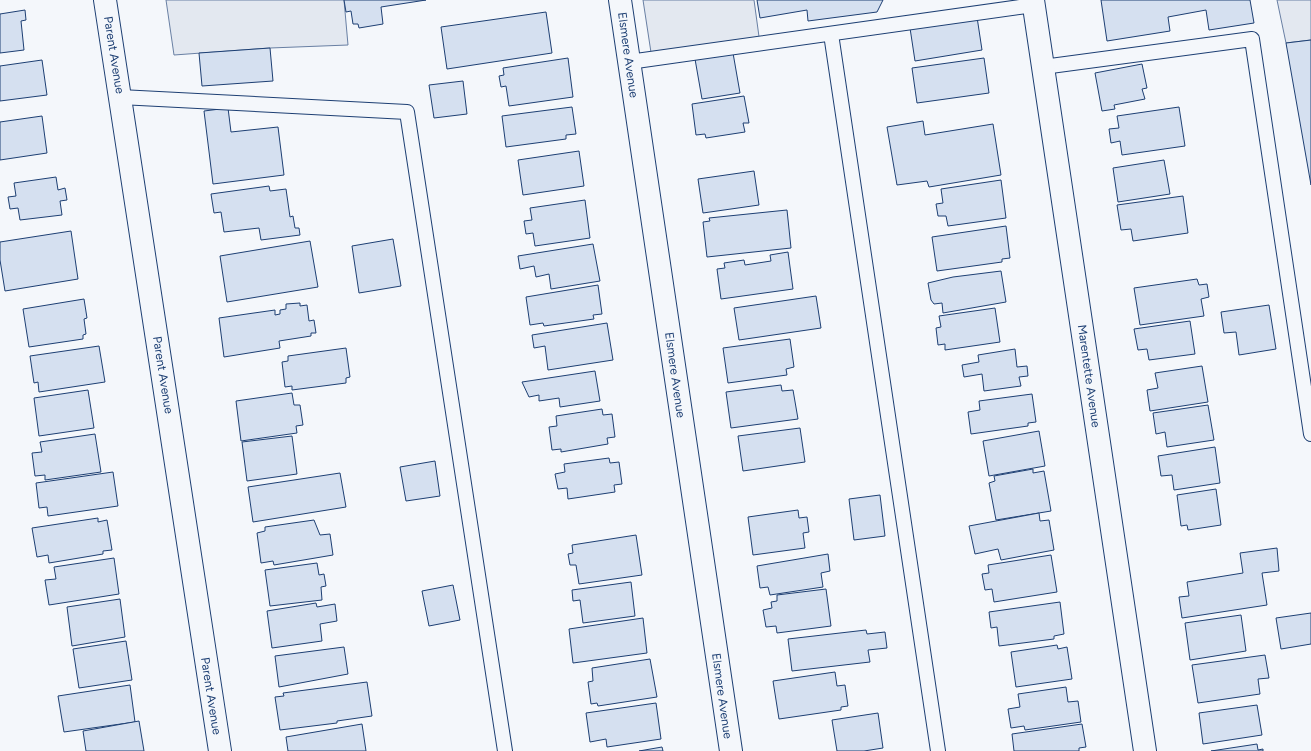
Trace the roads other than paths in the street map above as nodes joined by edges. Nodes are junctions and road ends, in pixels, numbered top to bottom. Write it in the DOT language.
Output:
graph roads {
  1 [pos="105,0"];
  2 [pos="620,0"];
  3 [pos="1034,2"];
  4 [pos="831,34"];
  5 [pos="629,62"];
  6 [pos="1043,67"];
  7 [pos="120,98"];
  8 [pos="1311,434"];
  9 [pos="220,751"];
  10 [pos="505,751"];
  11 [pos="730,751"];
  12 [pos="938,751"];
  13 [pos="1145,751"];
  1 -- 7 [label="street, Parent Avenue"];
  2 -- 5 [label="street, Elsmere Avenue"];
  3 -- 4 [label="lane"];
  3 -- 6 [label="street, Marentette Avenue"];
  4 -- 5 [label="lane"];
  4 -- 12 [label="lane"];
  5 -- 11 [label="street, Elsmere Avenue"];
  6 -- 8 [label="lane"];
  6 -- 13 [label="street, Marentette Avenue"];
  7 -- 9 [label="street, Parent Avenue"];
  7 -- 10 [label="lane"];
}
